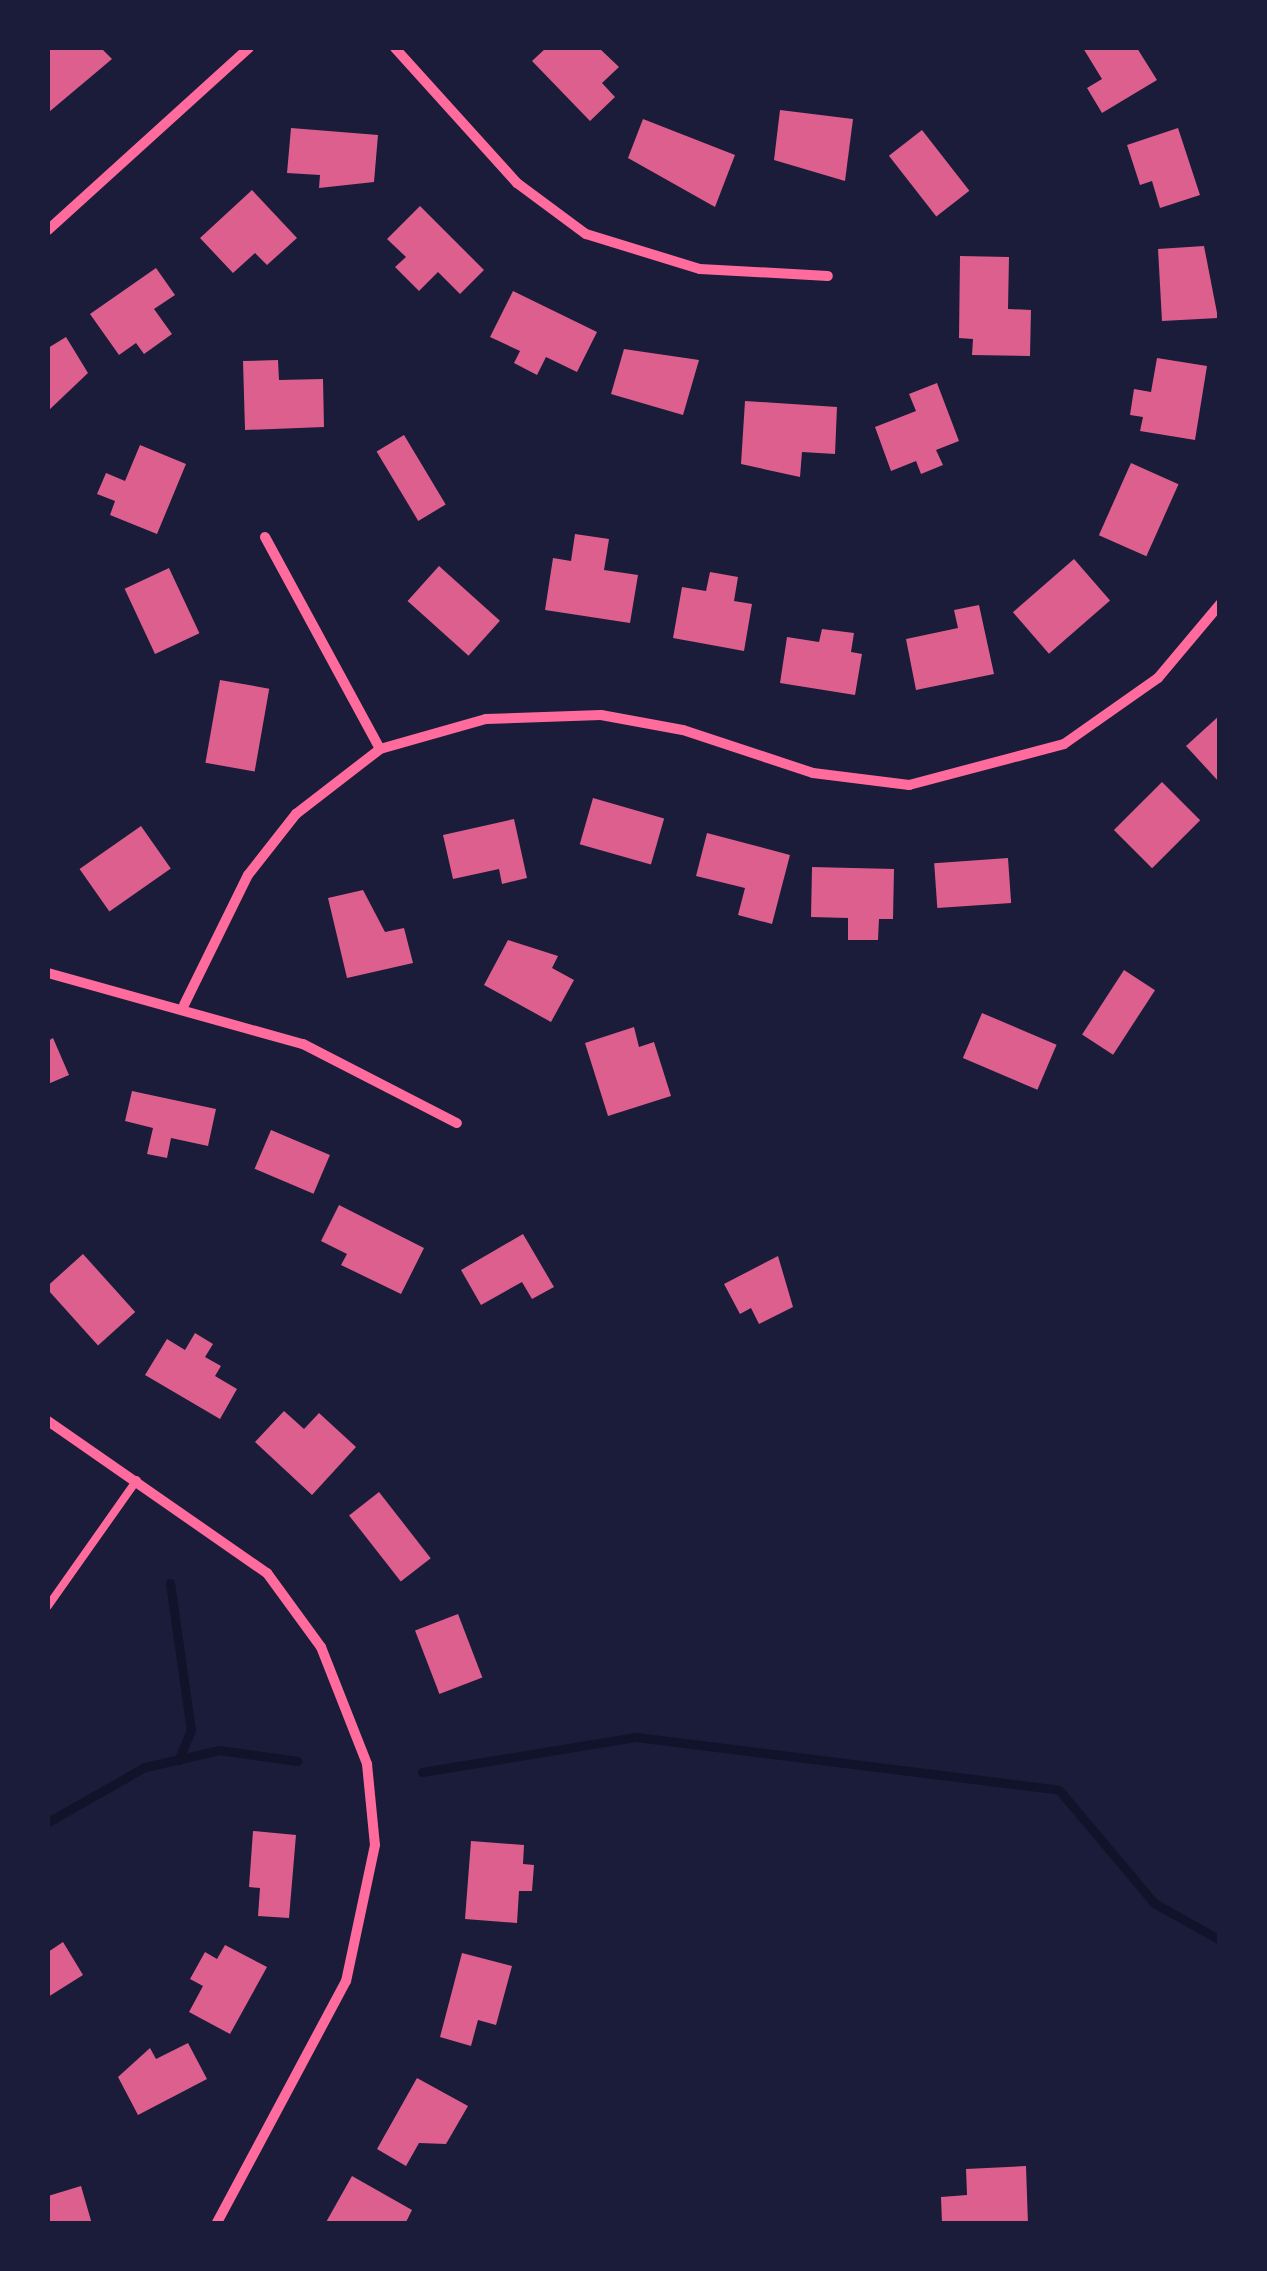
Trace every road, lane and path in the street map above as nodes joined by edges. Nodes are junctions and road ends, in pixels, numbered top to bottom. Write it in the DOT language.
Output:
graph roads {
  1 [pos="249,48"];
  2 [pos="395,48"];
  3 [pos="48,230"];
  4 [pos="828,276"];
  5 [pos="265,536"];
  6 [pos="1220,604"];
  7 [pos="380,749"];
  8 [pos="48,973"];
  9 [pos="184,1005"];
  10 [pos="457,1122"];
  11 [pos="48,1422"];
  12 [pos="136,1480"];
  13 [pos="48,1606"];
  14 [pos="216,2224"];
  1 -- 3 [label="street"];
  2 -- 4 [label="street"];
  5 -- 7 [label="street"];
  6 -- 7 [label="street"];
  7 -- 9 [label="street"];
  8 -- 9 [label="street"];
  9 -- 10 [label="street"];
  11 -- 12 [label="street"];
  12 -- 13 [label="lane"];
  12 -- 14 [label="street"];
}
